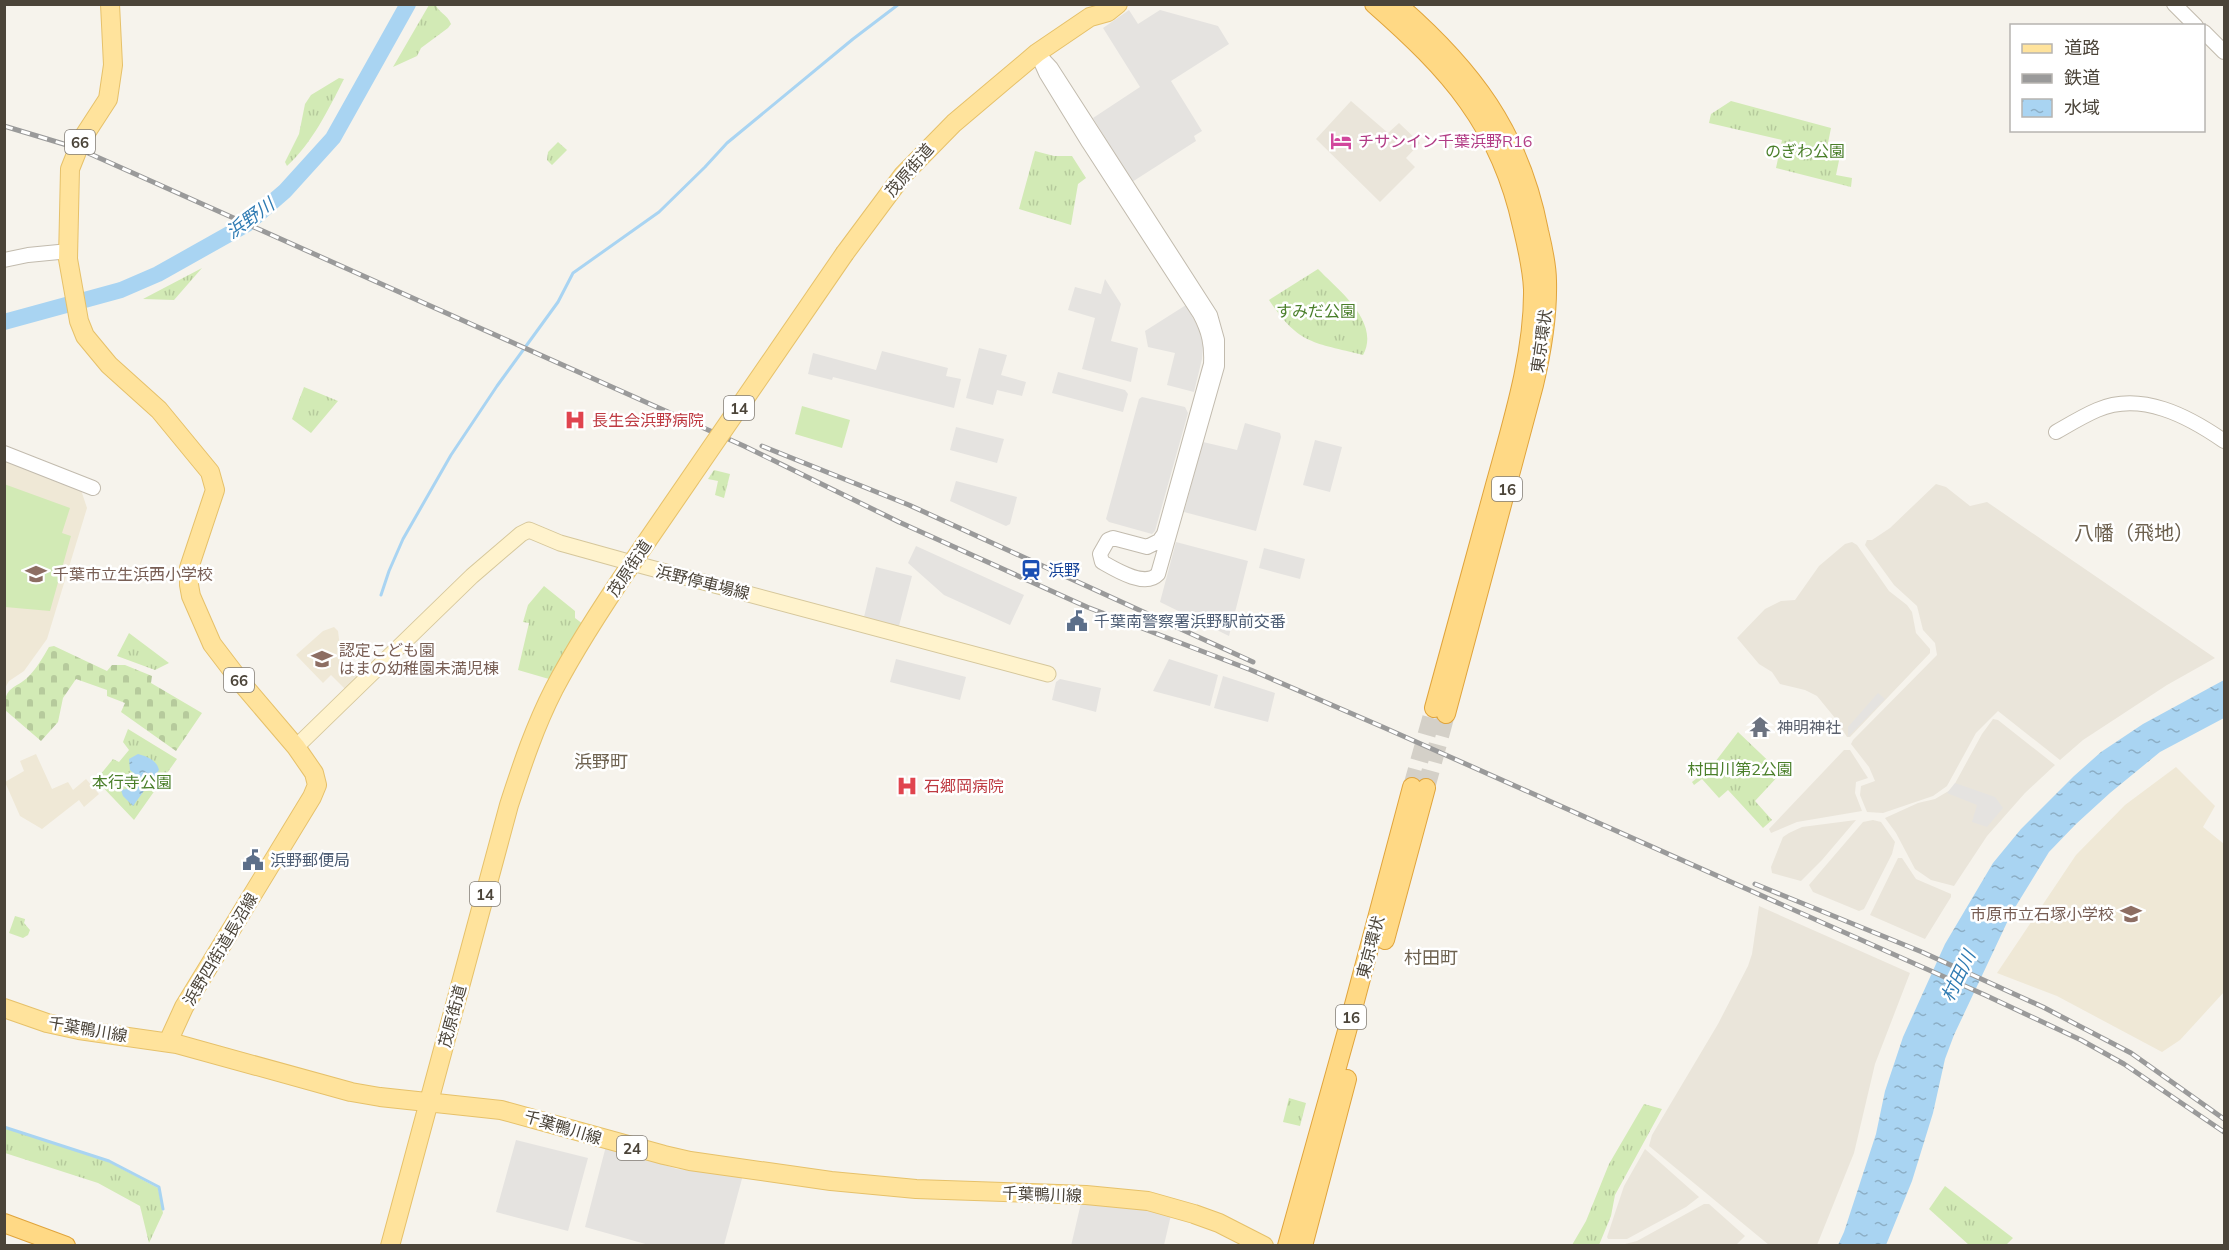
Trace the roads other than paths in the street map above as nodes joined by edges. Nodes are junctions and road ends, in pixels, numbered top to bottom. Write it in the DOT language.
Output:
graph roads {
  1 [pos="110,4"];
  2 [pos="1118,4"];
  3 [pos="1374,4"];
  4 [pos="1397,4"];
  5 [pos="2174,4"];
  6 [pos="1095,11"];
  7 [pos="2194,24"];
  8 [pos="2205,33"];
  9 [pos="2224,52"];
  10 [pos="1037,53"];
  11 [pos="69,251"];
  12 [pos="4,260"];
  13 [pos="2056,432"];
  14 [pos="2223,441"];
  15 [pos="4,453"];
  16 [pos="93,488"];
  17 [pos="1147,547"];
  18 [pos="632,563"];
  19 [pos="1160,566"];
  20 [pos="1048,674"];
  21 [pos="296,747"];
  22 [pos="4,1008"];
  23 [pos="168,1042"];
  24 [pos="429,1102"];
  25 [pos="4,1223"];
  26 [pos="4,1234"];
  27 [pos="33,1245"];
  28 [pos="66,1245"];
  29 [pos="390,1245"];
  30 [pos="1264,1245"];
  31 [pos="1287,1245"];
  32 [pos="1303,1245"];
  1 -- 11 [label="main road, 浜野四街道長沼線 / 66"];
  2 -- 6 [label="main road, 茂原街道 / 14"];
  3 -- 4 [label="highway, 東京環状 / 16"];
  5 -- 7 [label="street"];
  6 -- 10 [label="main road, 茂原街道 / 14"];
  8 -- 9 [label="street"];
  10 -- 17 [label="street"];
  10 -- 18 [label="main road, 茂原街道 / 14, bridge"];
  10 -- 19 [label="street"];
  11 -- 12 [label="street"];
  11 -- 21 [label="main road, 浜野四街道長沼線 / 66"];
  13 -- 14 [label="street"];
  15 -- 16 [label="street"];
  17 -- 19 [label="street"];
  17 -- 19 [label="street"];
  18 -- 20 [label="main road, 浜野停車場線"];
  18 -- 21 [label="main road, 浜野停車場線"];
  18 -- 24 [label="main road, 茂原街道 / 14"];
  21 -- 23 [label="main road, 浜野四街道長沼線 / 66"];
  22 -- 23 [label="main road, 千葉鴨川線 / 24"];
  23 -- 24 [label="main road, 千葉鴨川線 / 24"];
  24 -- 29 [label="main road, 茂原街道 / 14"];
  24 -- 30 [label="main road, 千葉鴨川線 / 24"];
  25 -- 28 [label="highway"];
  26 -- 27 [label="highway"];
  31 -- 32 [label="highway, 東京環状 / 16"];
}
